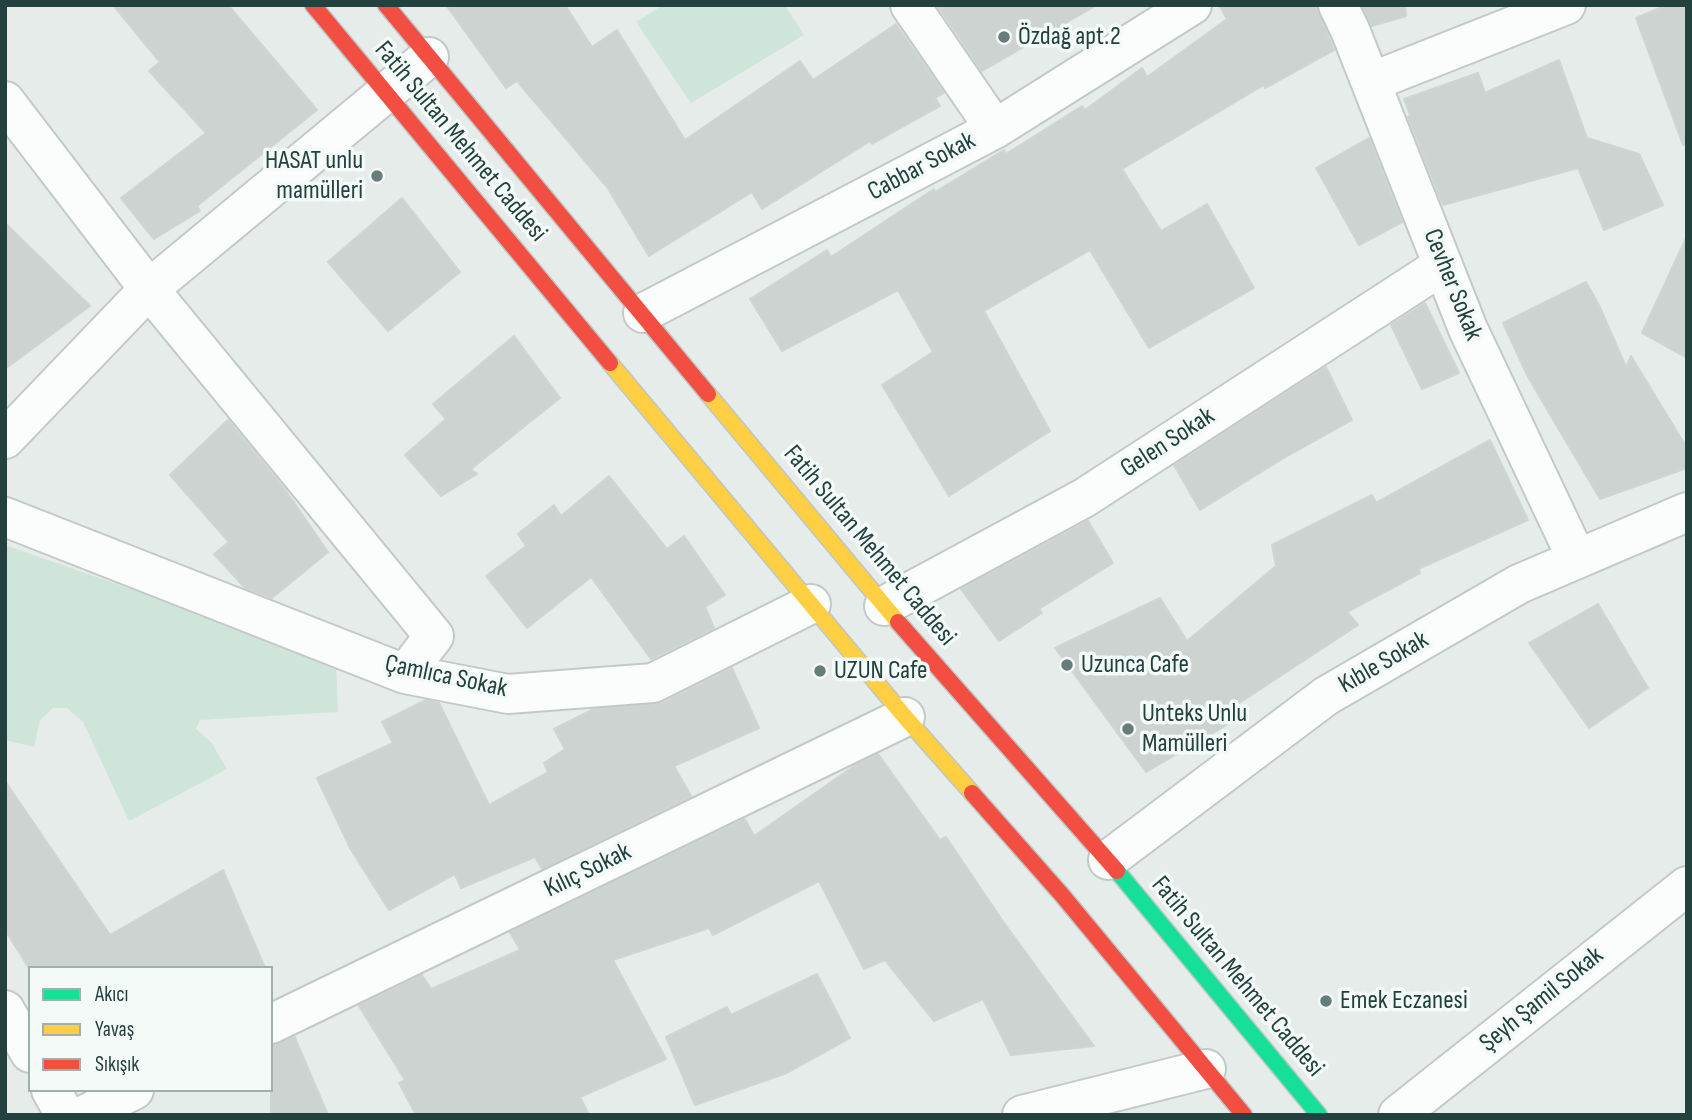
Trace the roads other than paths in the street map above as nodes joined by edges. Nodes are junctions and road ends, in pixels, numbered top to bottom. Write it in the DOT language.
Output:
graph roads {
  1 [pos="313,5"];
  2 [pos="386,5"];
  3 [pos="910,5"];
  4 [pos="1192,5"];
  5 [pos="1338,5"];
  6 [pos="1566,5"];
  7 [pos="429,57"];
  8 [pos="1371,82"];
  9 [pos="386,91"];
  10 [pos="5,101"];
  11 [pos="995,130"];
  12 [pos="1443,265"];
  13 [pos="149,289"];
  14 [pos="643,313"];
  15 [pos="5,439"];
  16 [pos="1687,512"];
  17 [pos="5,517"];
  18 [pos="1577,559"];
  19 [pos="811,604"];
  20 [pos="884,606"];
  21 [pos="405,674"];
  22 [pos="905,718"];
  23 [pos="1108,860"];
  24 [pos="1687,886"];
  25 [pos="5,1010"];
  26 [pos="273,1023"];
  27 [pos="28,1050"];
  28 [pos="1206,1069"];
  29 [pos="52,1092"];
  30 [pos="130,1092"];
  31 [pos="65,1115"];
  32 [pos="84,1115"];
  33 [pos="1022,1115"];
  34 [pos="1244,1115"];
  35 [pos="1319,1115"];
  36 [pos="1398,1115"];
  1 -- 9 [label="main road, Fatih Sultan Mehmet Caddesi"];
  2 -- 7 [label="main road, Fatih Sultan Mehmet Caddesi"];
  3 -- 11 [label="street"];
  4 -- 11 [label="street, Cabbar Sokak"];
  5 -- 8 [label="street, Cevher Sokak"];
  6 -- 8 [label="street"];
  7 -- 9 [label="street"];
  7 -- 14 [label="main road, Fatih Sultan Mehmet Caddesi"];
  8 -- 12 [label="street, Cevher Sokak"];
  9 -- 13 [label="street"];
  9 -- 19 [label="main road, Fatih Sultan Mehmet Caddesi"];
  10 -- 13 [label="street"];
  11 -- 14 [label="street, Cabbar Sokak"];
  12 -- 18 [label="street, Cevher Sokak"];
  12 -- 20 [label="street, Gelen Sokak"];
  13 -- 15 [label="street"];
  13 -- 21 [label="street"];
  14 -- 20 [label="main road, Fatih Sultan Mehmet Caddesi"];
  16 -- 18 [label="street, Kıble Sokak"];
  17 -- 21 [label="street, Çamlıca Sokak"];
  18 -- 23 [label="street, Kıble Sokak"];
  19 -- 21 [label="street, Çamlıca Sokak"];
  19 -- 22 [label="main road, Fatih Sultan Mehmet Caddesi"];
  20 -- 23 [label="main road, Fatih Sultan Mehmet Caddesi"];
  22 -- 26 [label="street, Kılıç Sokak"];
  22 -- 28 [label="main road, Fatih Sultan Mehmet Caddesi"];
  23 -- 35 [label="main road, Fatih Sultan Mehmet Caddesi"];
  24 -- 36 [label="street, Şeyh Şamil Sokak"];
  25 -- 27 [label="street"];
  28 -- 33 [label="street"];
  28 -- 34 [label="main road, Fatih Sultan Mehmet Caddesi"];
  29 -- 31 [label="street"];
  30 -- 32 [label="street"];
}
